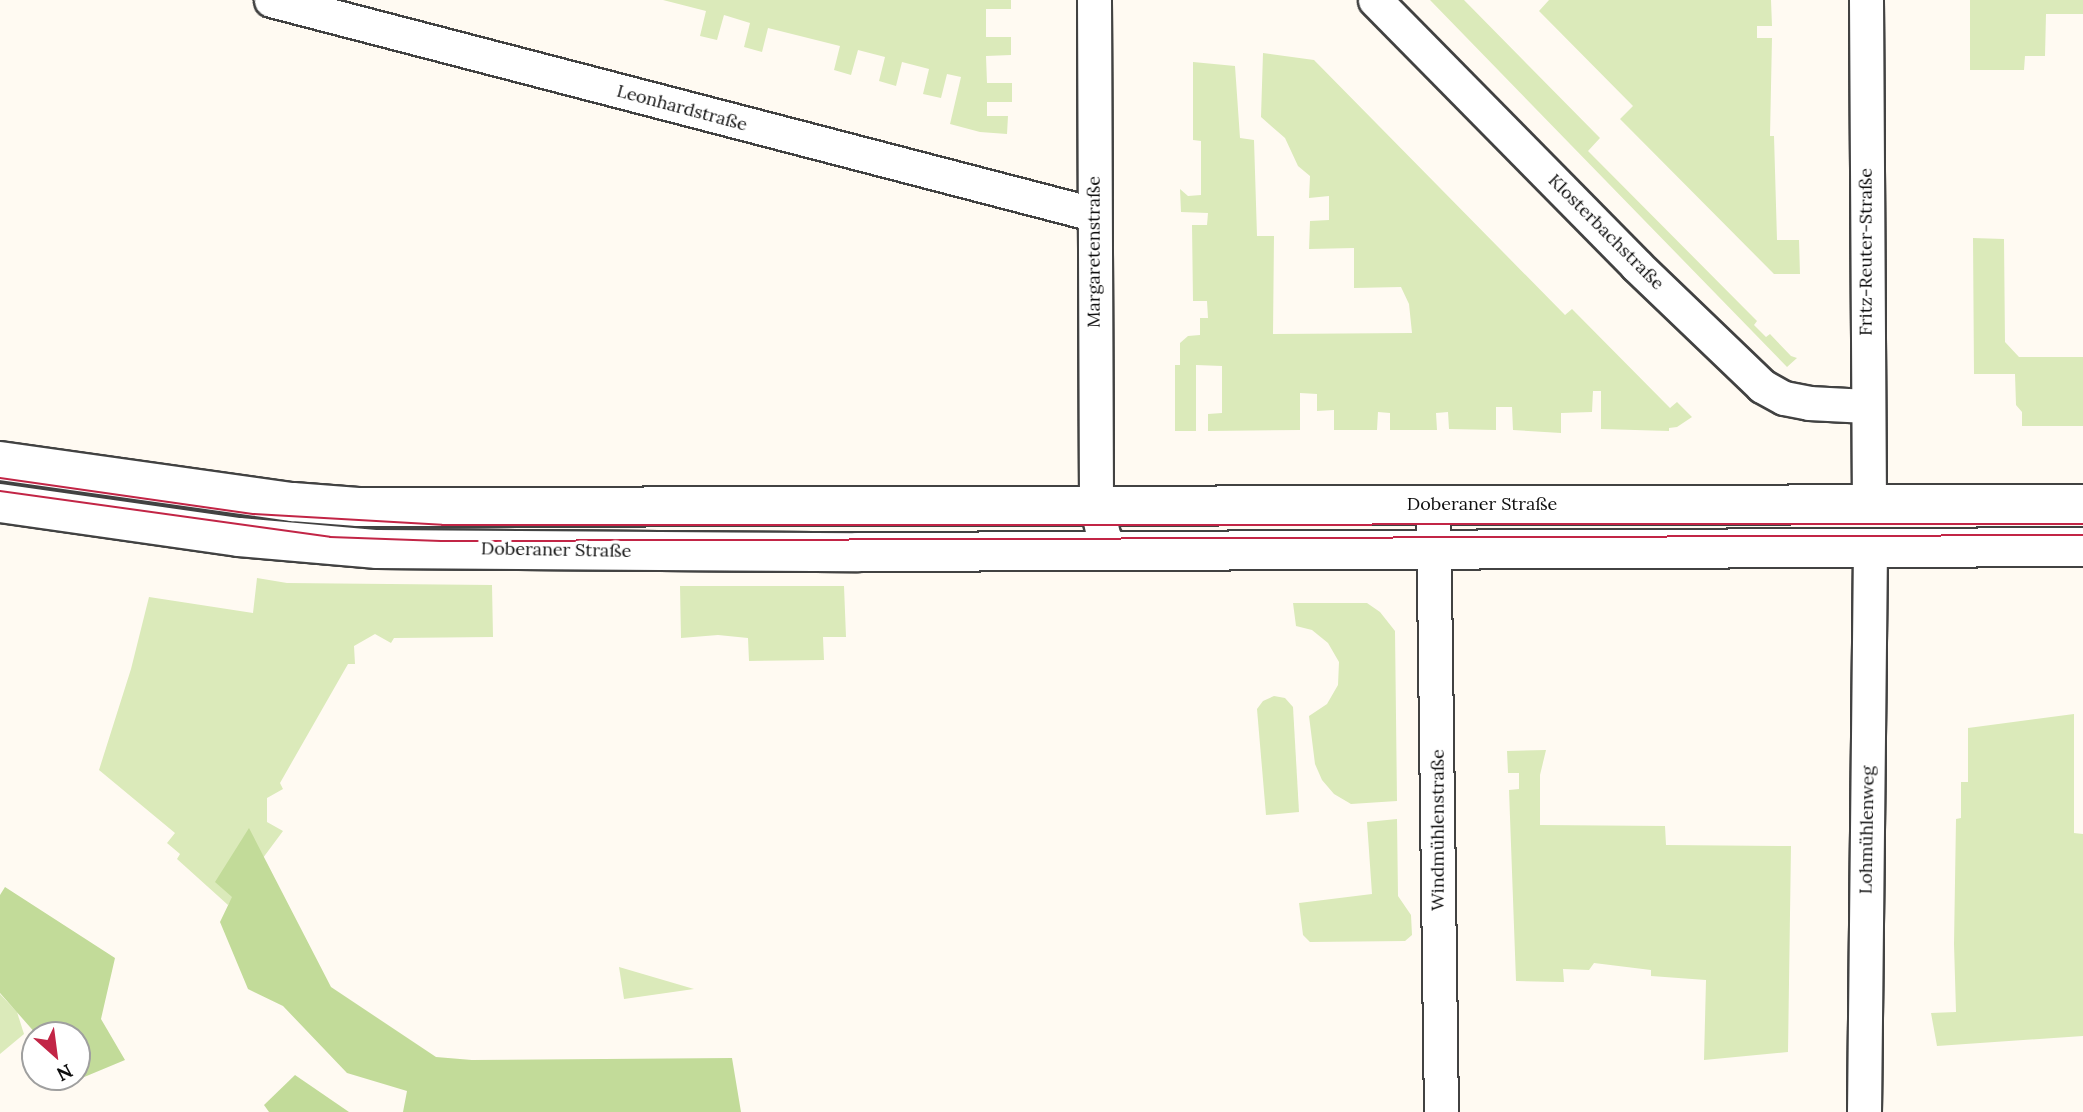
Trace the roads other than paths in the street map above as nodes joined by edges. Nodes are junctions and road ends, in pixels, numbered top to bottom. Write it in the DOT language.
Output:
graph roads {
  1 [pos="271,0"];
  2 [pos="1094,0"];
  3 [pos="1376,0"];
  4 [pos="1866,0"];
  5 [pos="305,4"];
  6 [pos="1093,214"];
  7 [pos="1867,406"];
  8 [pos="0,461"];
  9 [pos="0,503"];
  10 [pos="1869,503"];
  11 [pos="1096,504"];
  12 [pos="1433,504"];
  13 [pos="2083,504"];
  14 [pos="1870,547"];
  15 [pos="2083,547"];
  16 [pos="1434,549"];
  17 [pos="1114,550"];
  18 [pos="1441,1112"];
  19 [pos="1864,1112"];
  1 -- 5 [label="street, Leonhardstraße"];
  2 -- 6 [label="street, Margaretenstraße"];
  3 -- 7 [label="street, Klosterbachstraße"];
  4 -- 7 [label="street, Fritz-Reuter-Straße"];
  5 -- 6 [label="street, Leonhardstraße"];
  6 -- 11 [label="street, Margaretenstraße"];
  7 -- 10 [label="street, Fritz-Reuter-Straße"];
  8 -- 11 [label="street, Doberaner Straße"];
  9 -- 17 [label="street, Doberaner Straße"];
  10 -- 12 [label="street, Doberaner Straße"];
  10 -- 13 [label="street, Doberaner Straße"];
  10 -- 14 [label="street"];
  11 -- 12 [label="street, Doberaner Straße"];
  11 -- 17 [label="street"];
  12 -- 16 [label="street, Windmühlenstraße"];
  14 -- 15 [label="street, Doberaner Straße"];
  14 -- 16 [label="street, Doberaner Straße"];
  14 -- 19 [label="street, Lohmühlenweg"];
  16 -- 17 [label="street, Doberaner Straße"];
  16 -- 18 [label="street, Windmühlenstraße"];
}
